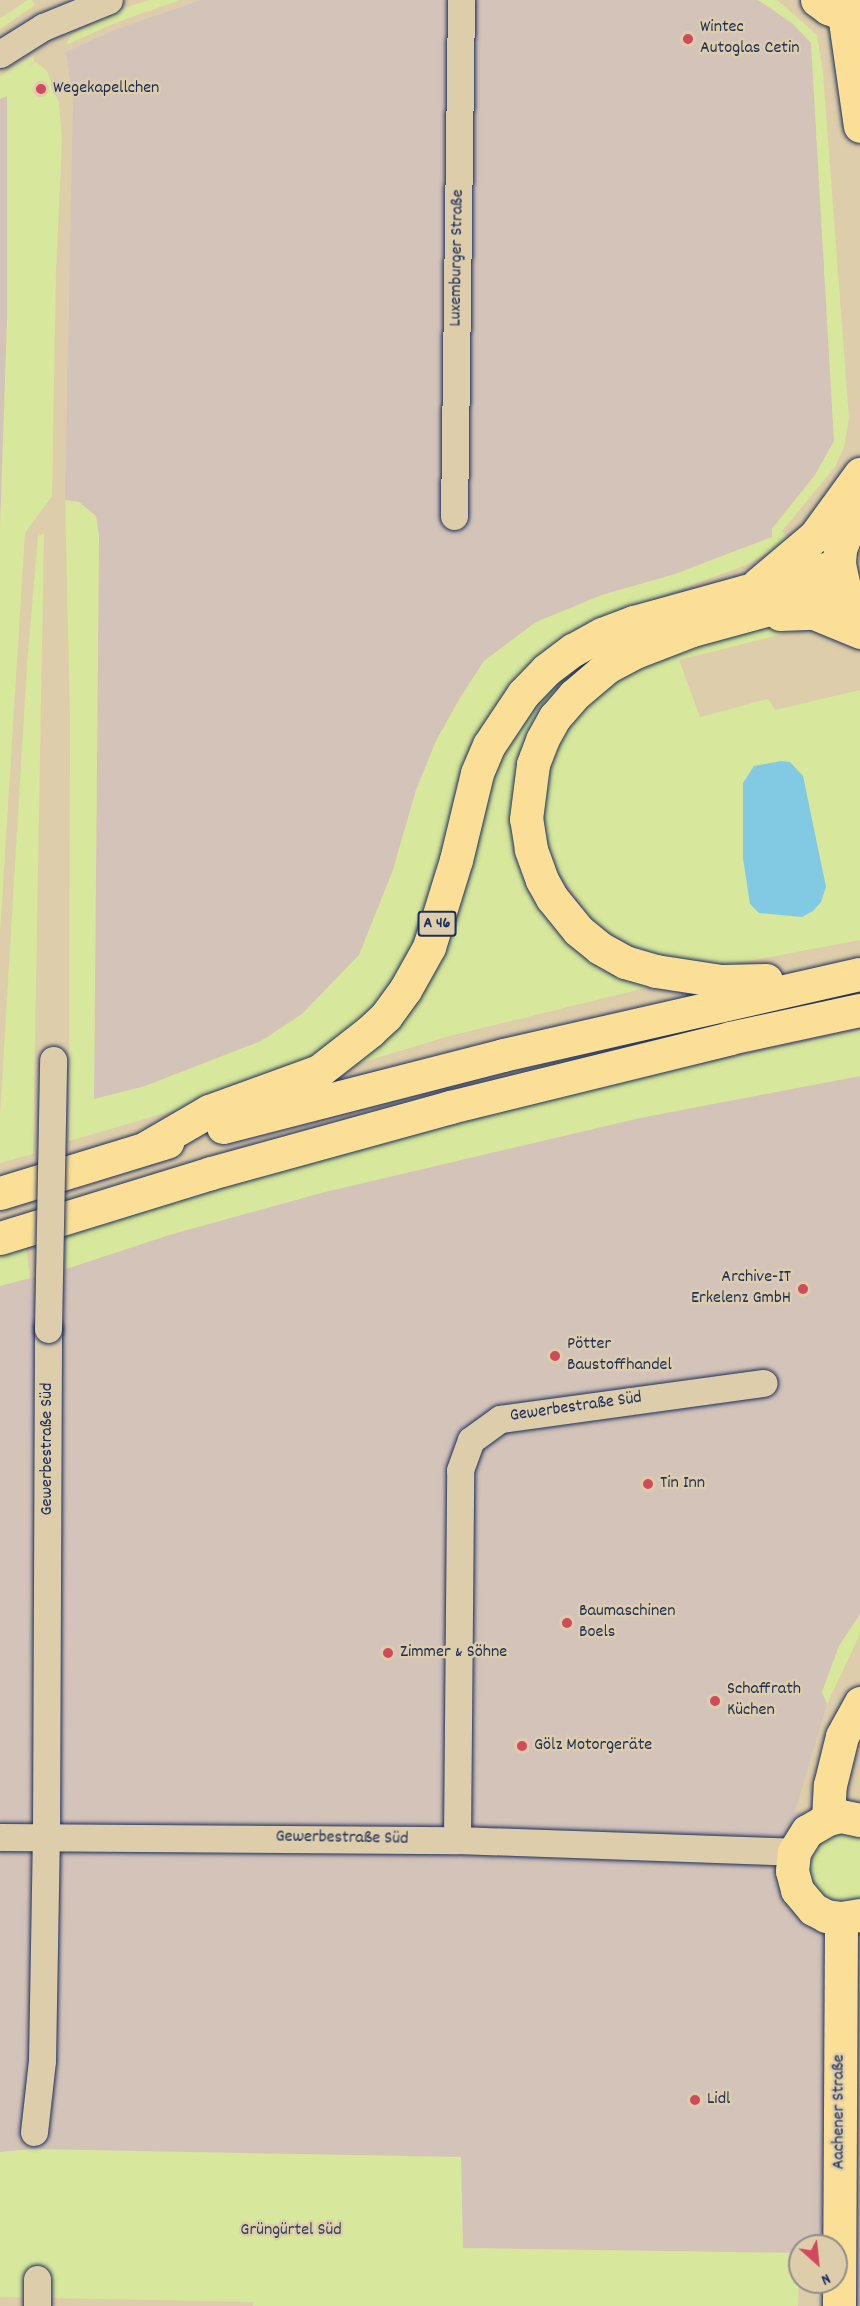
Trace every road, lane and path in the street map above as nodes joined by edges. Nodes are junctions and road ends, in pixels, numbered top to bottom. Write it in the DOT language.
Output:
graph roads {
  1 [pos="109,0"];
  2 [pos="461,0"];
  3 [pos="840,10"];
  4 [pos="0,54"];
  5 [pos="859,106"];
  6 [pos="860,474"];
  7 [pos="454,516"];
  8 [pos="860,516"];
  9 [pos="848,589"];
  10 [pos="750,603"];
  11 [pos="860,632"];
  12 [pos="848,976"];
  13 [pos="860,1010"];
  14 [pos="53,1060"];
  15 [pos="147,1147"];
  16 [pos="0,1193"];
  17 [pos="0,1238"];
  18 [pos="764,1383"];
  19 [pos="860,1702"];
  20 [pos="860,1747"];
  21 [pos="847,1819"];
  22 [pos="0,1837"];
  23 [pos="46,1837"];
  24 [pos="457,1840"];
  25 [pos="794,1852"];
  26 [pos="850,1917"];
  27 [pos="34,2132"];
  28 [pos="37,2279"];
  29 [pos="37,2306"];
  30 [pos="839,2306"];
  1 -- 4 [label="street"];
  2 -- 7 [label="street, Luxemburger Straße"];
  3 -- 5 [label="main road"];
  6 -- 10 [label="main road"];
  8 -- 9 [label="main road"];
  9 -- 10 [label="main road"];
  10 -- 11 [label="main road"];
  10 -- 12 [label="main road"];
  10 -- 15 [label="main road, A 46"];
  12 -- 15 [label="main road, A 46"];
  13 -- 17 [label="main road"];
  14 -- 23 [label="street, Gewerbestraße Süd, bridge"];
  15 -- 16 [label="main road, A 46"];
  18 -- 24 [label="street, Gewerbestraße Süd"];
  19 -- 21 [label="main road"];
  20 -- 21 [label="main road"];
  21 -- 25 [label="main road"];
  22 -- 23 [label="street, Gewerbestraße Süd"];
  23 -- 24 [label="street, Gewerbestraße Süd"];
  23 -- 27 [label="street, Gewerbestraße Süd"];
  24 -- 25 [label="street, Gewerbestraße Süd"];
  25 -- 26 [label="main road, Aachener Straße"];
  26 -- 30 [label="main road, Aachener Straße"];
  28 -- 29 [label="street"];
}
